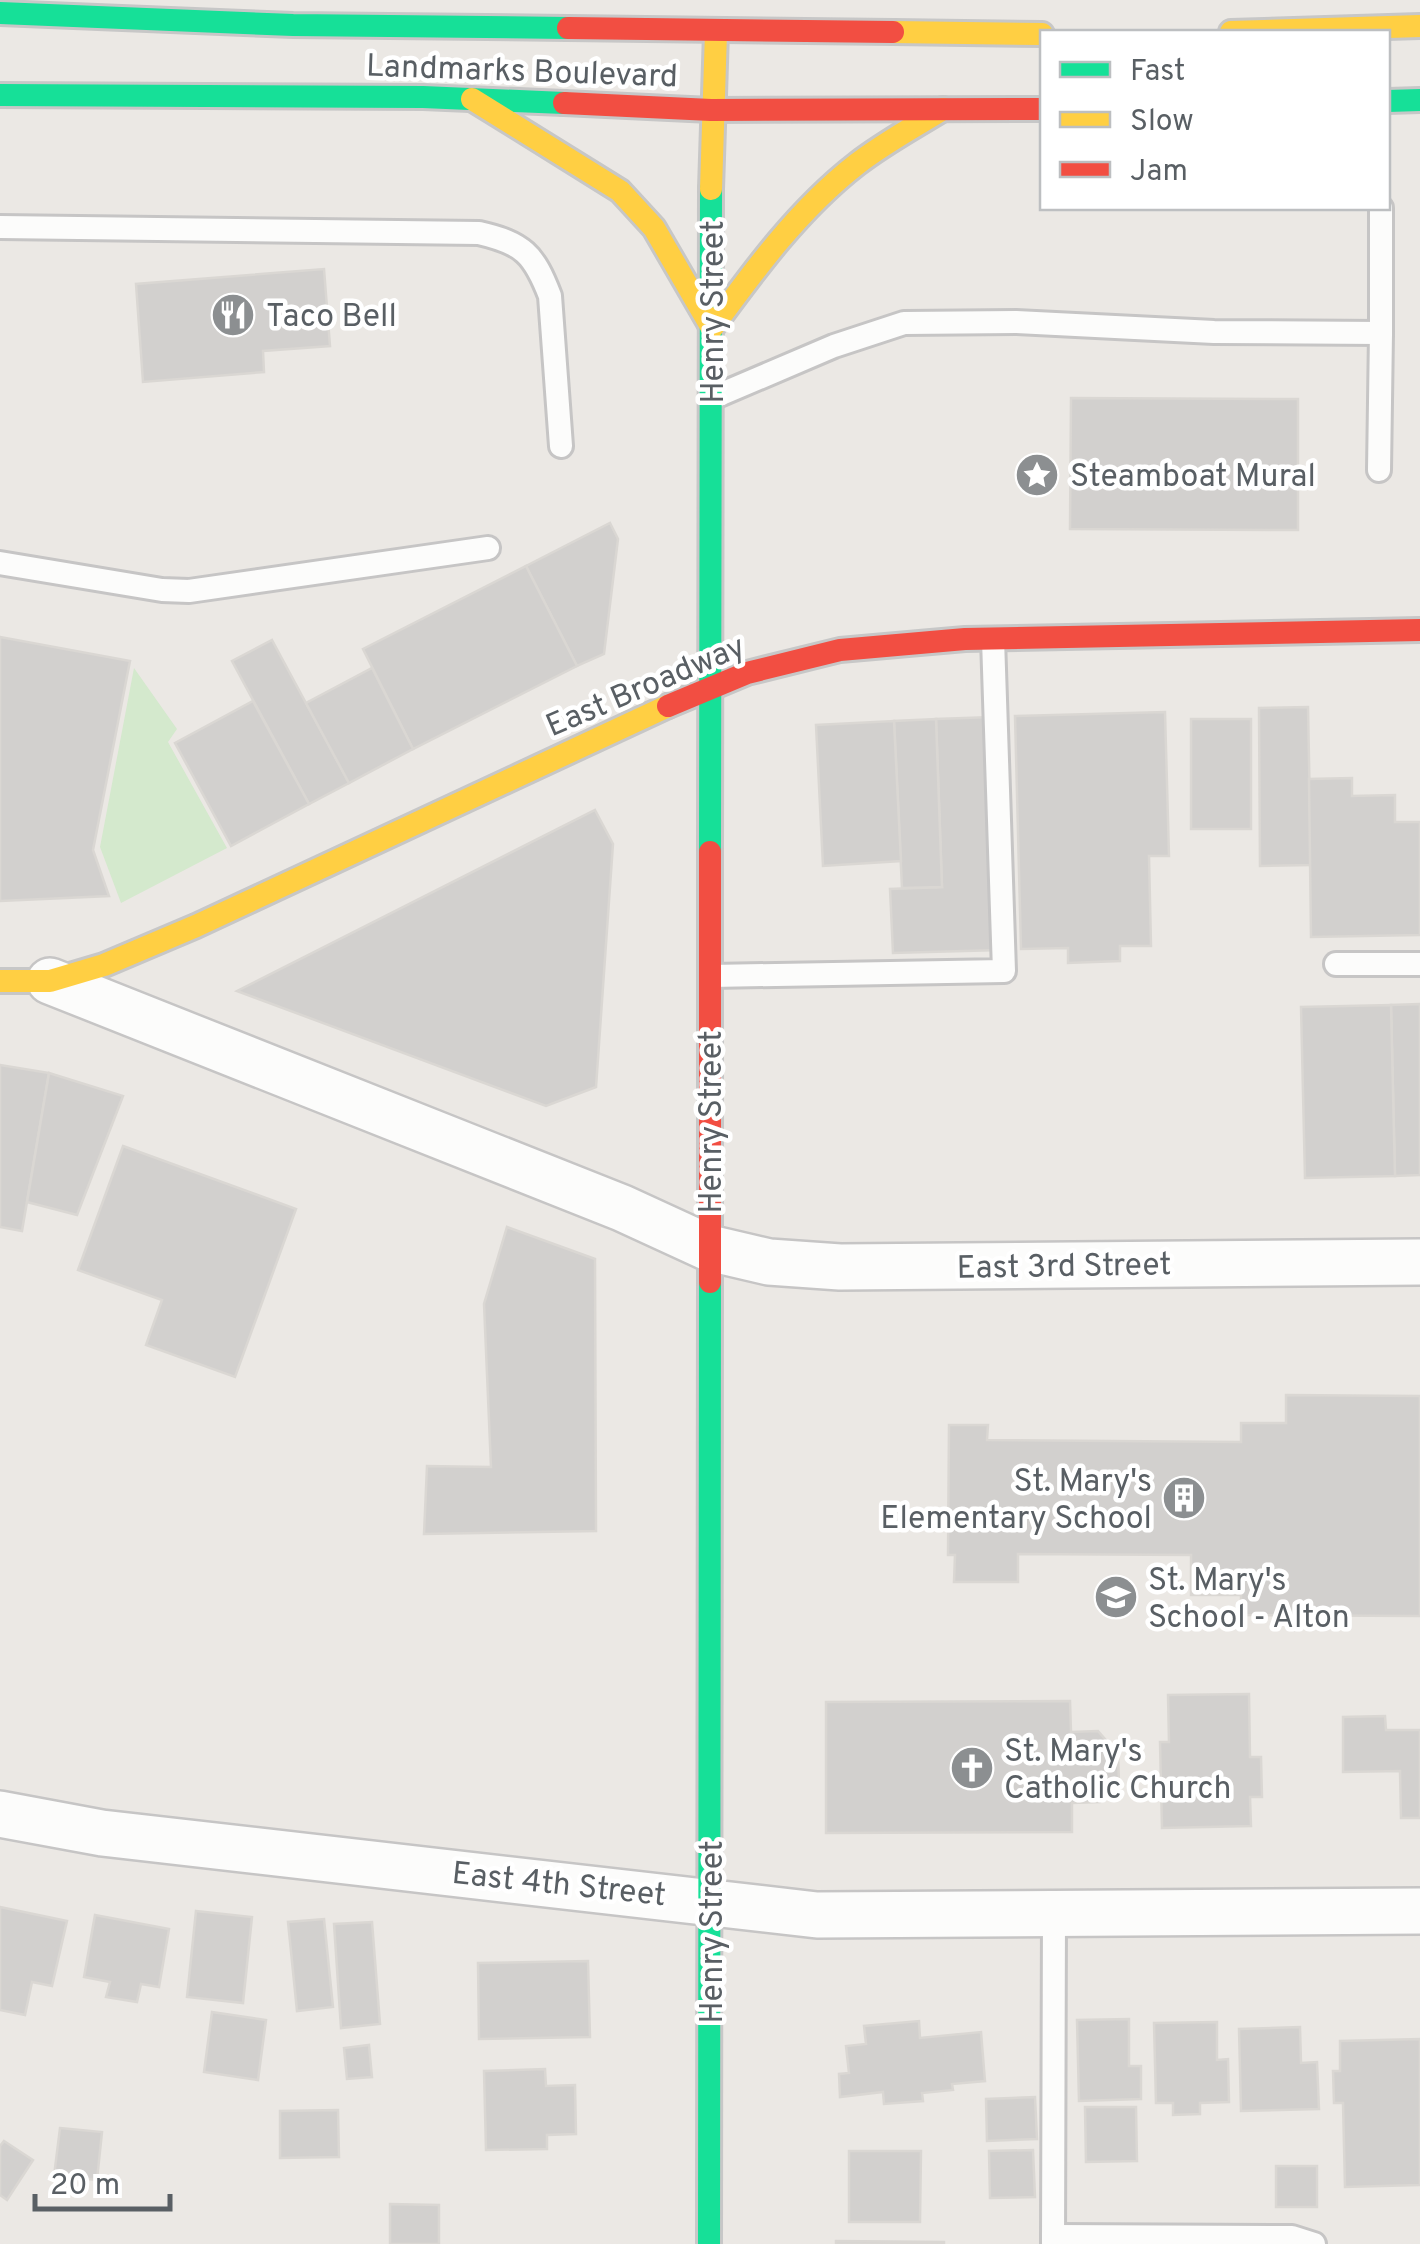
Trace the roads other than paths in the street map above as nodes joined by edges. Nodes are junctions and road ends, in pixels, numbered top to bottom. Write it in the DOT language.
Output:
graph roads {
  1 [pos="0,13"];
  2 [pos="716,16"];
  3 [pos="1420,26"];
  4 [pos="1295,30"];
  5 [pos="1040,34"];
  6 [pos="0,94"];
  7 [pos="472,99"];
  8 [pos="1420,100"];
  9 [pos="1390,101"];
  10 [pos="943,109"];
  11 [pos="1040,109"];
  12 [pos="711,110"];
  13 [pos="1381,210"];
  14 [pos="0,227"];
  15 [pos="712,328"];
  16 [pos="1382,333"];
  17 [pos="712,398"];
  18 [pos="561,446"];
  19 [pos="1379,470"];
  20 [pos="488,548"];
  21 [pos="0,563"];
  22 [pos="1420,630"];
  23 [pos="993,639"];
  24 [pos="712,688"];
  25 [pos="1336,964"];
  26 [pos="1420,964"];
  27 [pos="711,976"];
  28 [pos="0,981"];
  29 [pos="50,981"];
  30 [pos="709,1248"];
  31 [pos="1420,1262"];
  32 [pos="0,1814"];
  33 [pos="711,1900"];
  34 [pos="1420,1911"];
  35 [pos="1054,1914"];
  36 [pos="1053,2240"];
  37 [pos="709,2244"];
  38 [pos="1314,2244"];
  1 -- 2 [label="main road, Landmarks Boulevard"];
  2 -- 5 [label="main road, Landmarks Boulevard"];
  2 -- 12 [label="main road, Henry Street"];
  3 -- 4 [label="main road"];
  6 -- 7 [label="main road, Landmarks Boulevard"];
  7 -- 12 [label="main road, Landmarks Boulevard"];
  7 -- 15 [label="main road"];
  8 -- 9 [label="main road"];
  10 -- 11 [label="main road, Landmarks Boulevard"];
  10 -- 12 [label="main road, Landmarks Boulevard"];
  10 -- 15 [label="main road"];
  12 -- 15 [label="main road, Henry Street"];
  13 -- 16 [label="lane"];
  14 -- 18 [label="lane"];
  15 -- 17 [label="main road, Henry Street"];
  16 -- 17 [label="lane"];
  16 -- 19 [label="lane"];
  17 -- 24 [label="main road, Henry Street"];
  20 -- 21 [label="lane"];
  22 -- 23 [label="main road, East Broadway"];
  23 -- 24 [label="main road, East Broadway"];
  23 -- 27 [label="lane"];
  24 -- 27 [label="main road, Henry Street"];
  24 -- 29 [label="main road, East Broadway"];
  25 -- 26 [label="lane"];
  27 -- 30 [label="main road, Henry Street"];
  28 -- 29 [label="main road, East Broadway"];
  29 -- 30 [label="street, East 3rd Street"];
  30 -- 31 [label="street, East 3rd Street"];
  30 -- 33 [label="main road, Henry Street"];
  32 -- 33 [label="street, East 4th Street"];
  33 -- 35 [label="street, East 4th Street"];
  33 -- 37 [label="main road, Henry Street"];
  34 -- 35 [label="street, East 4th Street"];
  35 -- 36 [label="lane"];
  36 -- 38 [label="lane"];
}
